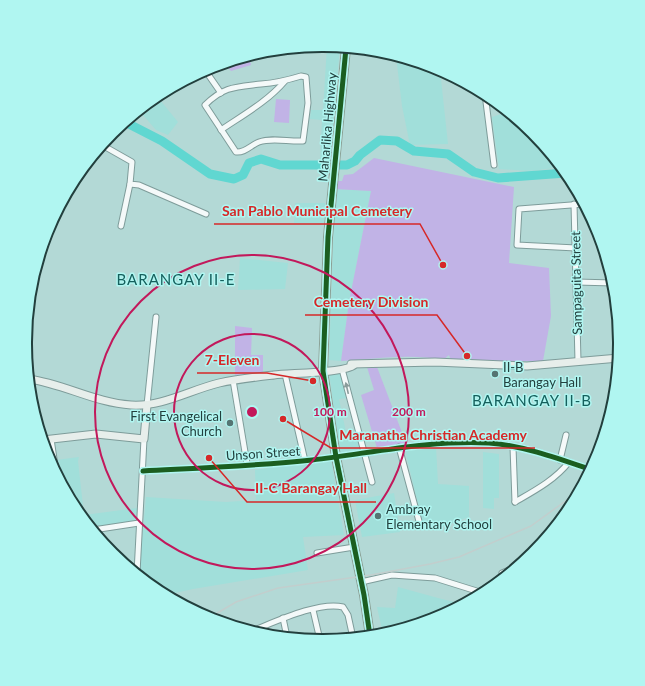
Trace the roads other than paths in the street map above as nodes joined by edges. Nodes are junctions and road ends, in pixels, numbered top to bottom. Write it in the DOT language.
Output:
graph roads {
  1 [pos="345,53"];
  2 [pos="209,76"];
  3 [pos="285,81"];
  4 [pos="221,93"];
  5 [pos="486,103"];
  6 [pos="221,130"];
  7 [pos="107,148"];
  8 [pos="494,165"];
  9 [pos="130,184"];
  10 [pos="574,204"];
  11 [pos="577,204"];
  12 [pos="206,214"];
  13 [pos="121,226"];
  14 [pos="576,248"];
  15 [pos="576,282"];
  16 [pos="606,283"];
  17 [pos="156,317"];
  18 [pos="612,358"];
  19 [pos="578,361"];
  20 [pos="354,365"];
  21 [pos="342,369"];
  22 [pos="321,370"];
  23 [pos="285,374"];
  24 [pos="34,380"];
  25 [pos="233,380"];
  26 [pos="147,405"];
  27 [pos="566,435"];
  28 [pos="51,439"];
  29 [pos="144,439"];
  30 [pos="399,447"];
  31 [pos="513,447"];
  32 [pos="53,451"];
  33 [pos="365,452"];
  34 [pos="336,458"];
  35 [pos="560,460"];
  36 [pos="305,461"];
  37 [pos="569,462"];
  38 [pos="247,464"];
  39 [pos="585,468"];
  40 [pos="143,471"];
  41 [pos="372,482"];
  42 [pos="139,523"];
  43 [pos="420,525"];
  44 [pos="99,529"];
  45 [pos="354,547"];
  46 [pos="317,553"];
  47 [pos="136,565"];
  48 [pos="361,582"];
  49 [pos="475,591"];
  50 [pos="313,610"];
  51 [pos="283,618"];
  52 [pos="262,627"];
  53 [pos="369,630"];
  54 [pos="286,631"];
  55 [pos="352,632"];
  56 [pos="319,634"];
  1 -- 22 [label="main road, Maharlika Highway"];
  2 -- 4 [label="street"];
  3 -- 4 [label="street"];
  3 -- 6 [label="street"];
  3 -- 6 [label="street"];
  4 -- 6 [label="street"];
  5 -- 8 [label="street"];
  7 -- 9 [label="street"];
  9 -- 12 [label="street"];
  9 -- 13 [label="street"];
  10 -- 11 [label="street"];
  10 -- 14 [label="street, Sampaguita Street"];
  10 -- 14 [label="street"];
  14 -- 15 [label="street, Sampaguita Street"];
  15 -- 16 [label="street"];
  15 -- 19 [label="street, Sampaguita Street"];
  17 -- 26 [label="street"];
  18 -- 19 [label="street"];
  19 -- 20 [label="street"];
  20 -- 21 [label="street"];
  20 -- 22 [label="street"];
  21 -- 22 [label="street"];
  33 -- 21 [label="street, one-way"];
  22 -- 23 [label="street"];
  22 -- 34 [label="main road, Maharlika Highway"];
  23 -- 25 [label="street"];
  23 -- 36 [label="street"];
  24 -- 26 [label="street"];
  25 -- 26 [label="street"];
  25 -- 38 [label="street"];
  26 -- 29 [label="street"];
  27 -- 35 [label="street"];
  28 -- 29 [label="street"];
  28 -- 32 [label="street"];
  29 -- 40 [label="street"];
  30 -- 31 [label="street, Unson Street"];
  30 -- 33 [label="street, Unson Street"];
  30 -- 43 [label="street"];
  31 -- 35 [label="street, Unson Street"];
  31 -- 37 [label="street"];
  33 -- 34 [label="street, Unson Street"];
  33 -- 41 [label="street"];
  34 -- 36 [label="street, Unson Street"];
  34 -- 45 [label="main road, Maharlika Highway"];
  35 -- 37 [label="street, Unson Street"];
  36 -- 38 [label="street, Unson Street"];
  37 -- 39 [label="street, Unson Street"];
  38 -- 40 [label="street, Unson Street"];
  40 -- 42 [label="street"];
  42 -- 44 [label="street"];
  42 -- 47 [label="street"];
  45 -- 46 [label="street"];
  45 -- 48 [label="main road, Maharlika Highway"];
  48 -- 49 [label="street"];
  48 -- 53 [label="main road, Maharlika Highway"];
  50 -- 51 [label="street"];
  50 -- 55 [label="street"];
  50 -- 56 [label="street"];
  51 -- 52 [label="street"];
  51 -- 54 [label="street"];
}
